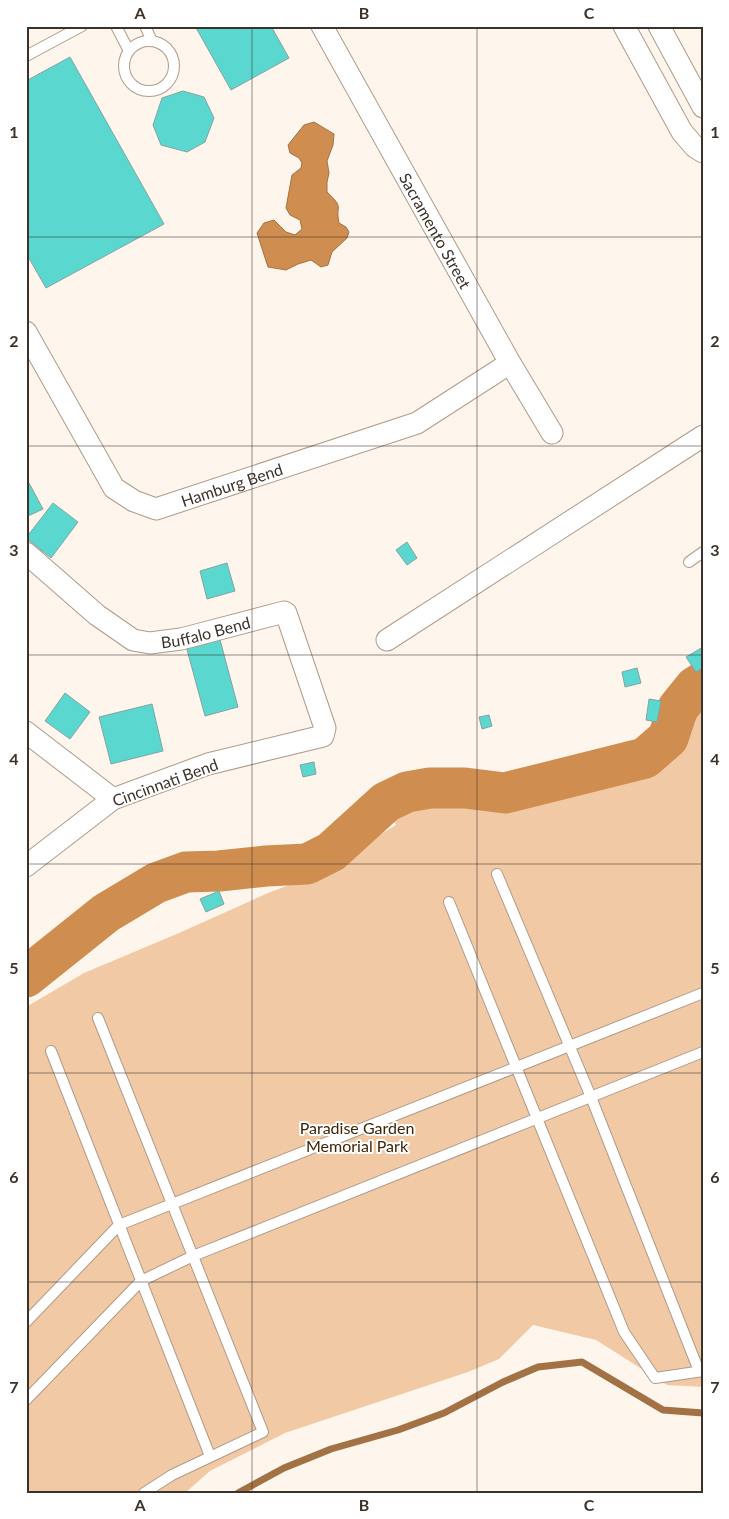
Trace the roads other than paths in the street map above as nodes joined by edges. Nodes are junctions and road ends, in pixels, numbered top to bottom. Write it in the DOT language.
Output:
graph roads {
  1 [pos="82,26"];
  2 [pos="116,26"];
  3 [pos="145,26"];
  4 [pos="322,26"];
  5 [pos="624,26"];
  6 [pos="659,26"];
  7 [pos="152,41"];
  8 [pos="128,52"];
  9 [pos="26,56"];
  10 [pos="703,107"];
  11 [pos="703,152"];
  12 [pos="26,332"];
  13 [pos="510,363"];
  14 [pos="552,433"];
  15 [pos="703,436"];
  16 [pos="703,552"];
  17 [pos="26,553"];
  18 [pos="689,562"];
  19 [pos="388,640"];
  20 [pos="26,732"];
  21 [pos="323,736"];
  22 [pos="113,798"];
  23 [pos="26,866"];
  24 [pos="497,874"];
  25 [pos="449,902"];
  26 [pos="703,993"];
  27 [pos="98,1018"];
  28 [pos="570,1046"];
  29 [pos="50,1050"];
  30 [pos="703,1052"];
  31 [pos="516,1067"];
  32 [pos="591,1097"];
  33 [pos="537,1119"];
  34 [pos="172,1204"];
  35 [pos="119,1225"];
  36 [pos="193,1256"];
  37 [pos="141,1281"];
  38 [pos="26,1322"];
  39 [pos="701,1371"];
  40 [pos="26,1400"];
  41 [pos="210,1456"];
  42 [pos="144,1493"];
  1 -- 9 [label="lane"];
  2 -- 8 [label="lane"];
  3 -- 7 [label="lane"];
  4 -- 13 [label="street, Sacramento Street"];
  5 -- 11 [label="street"];
  6 -- 10 [label="street"];
  7 -- 8 [label="lane"];
  7 -- 8 [label="lane"];
  12 -- 13 [label="street, Hamburg Bend"];
  13 -- 14 [label="street, Sacramento Street"];
  15 -- 19 [label="street"];
  16 -- 18 [label="lane"];
  17 -- 21 [label="street, Buffalo Bend"];
  20 -- 22 [label="street"];
  21 -- 22 [label="street, Cincinnati Bend"];
  22 -- 23 [label="street, Cincinnati Bend"];
  24 -- 28 [label="lane"];
  25 -- 31 [label="lane"];
  26 -- 28 [label="lane"];
  27 -- 34 [label="lane"];
  28 -- 31 [label="lane"];
  28 -- 32 [label="lane"];
  29 -- 35 [label="lane"];
  30 -- 32 [label="lane"];
  31 -- 33 [label="lane"];
  31 -- 34 [label="lane"];
  32 -- 33 [label="lane"];
  32 -- 39 [label="lane"];
  33 -- 36 [label="lane"];
  33 -- 39 [label="lane"];
  34 -- 35 [label="lane"];
  34 -- 36 [label="lane"];
  35 -- 37 [label="lane"];
  35 -- 38 [label="lane"];
  36 -- 37 [label="lane"];
  36 -- 41 [label="lane"];
  37 -- 40 [label="lane"];
  37 -- 41 [label="lane"];
  41 -- 42 [label="lane"];
}
